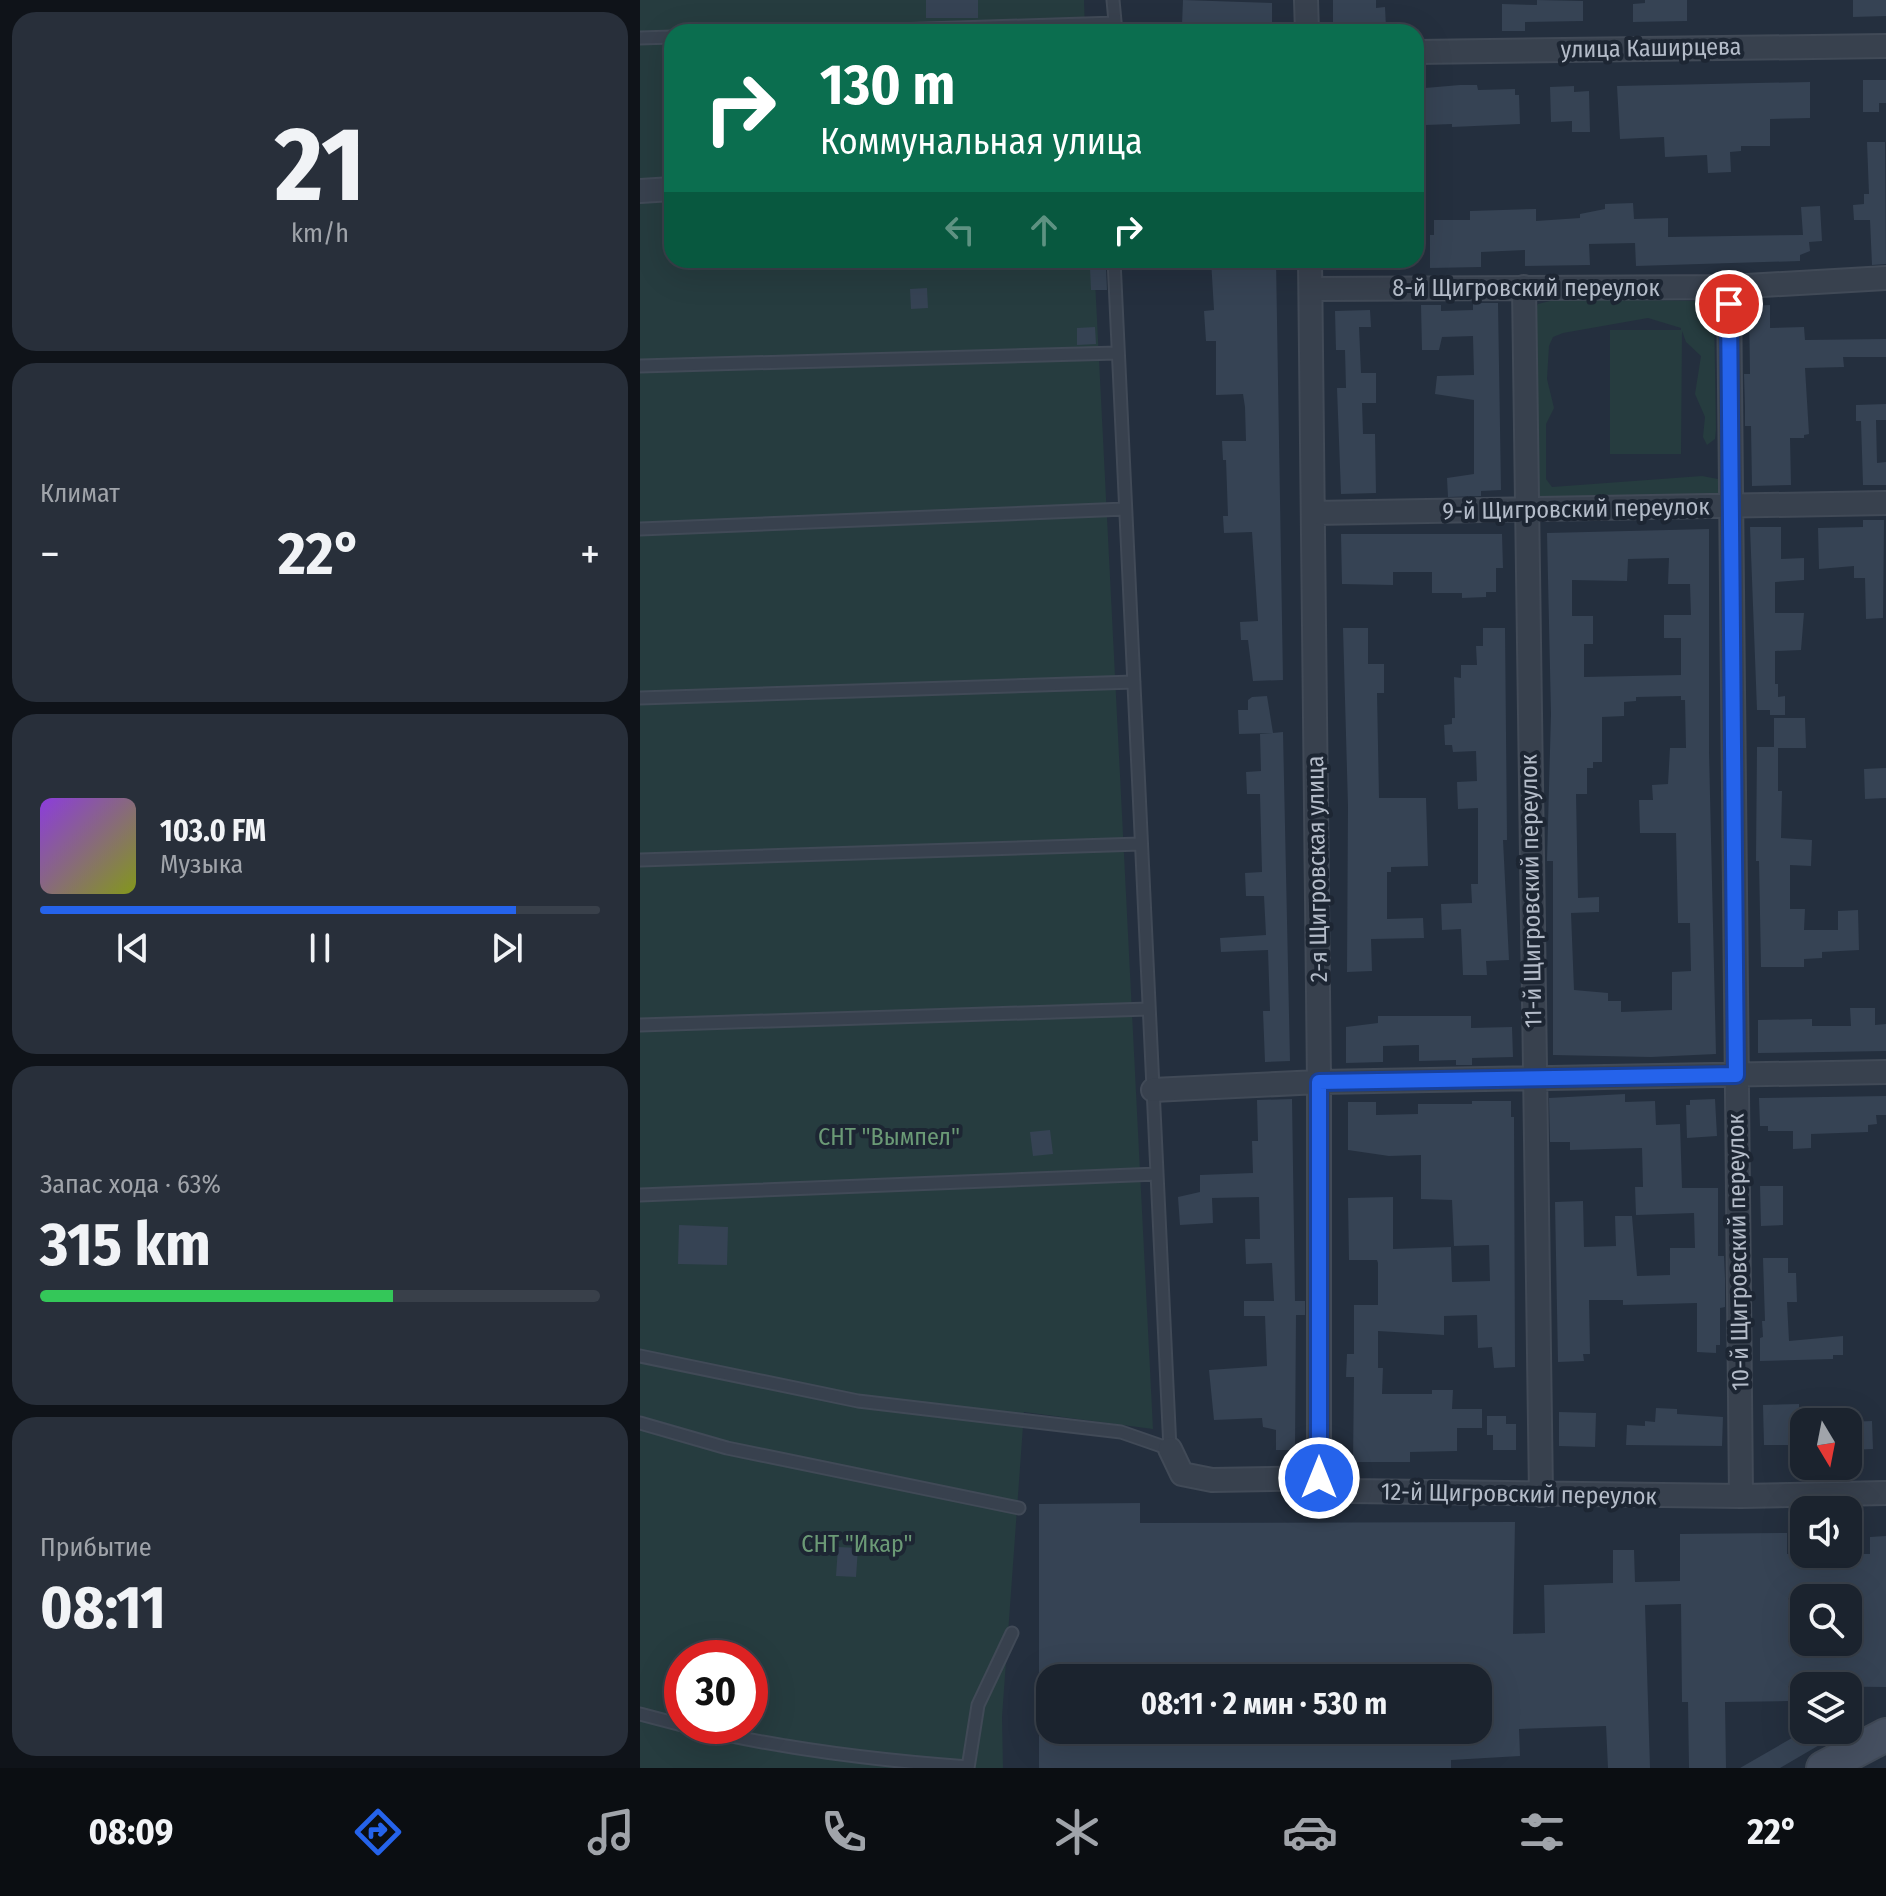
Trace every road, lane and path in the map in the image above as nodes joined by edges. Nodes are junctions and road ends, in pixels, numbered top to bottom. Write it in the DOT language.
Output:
graph roads {
  1 [pos="1113,0"];
  2 [pos="1306,0"];
  3 [pos="1115,24"];
  4 [pos="1307,24"];
  5 [pos="664,37"];
  6 [pos="640,38"];
  7 [pos="1886,46"];
  8 [pos="1424,52"];
  9 [pos="664,190"];
  10 [pos="640,191"];
  11 [pos="1114,268"];
  12 [pos="1310,268"];
  13 [pos="1886,278"];
  14 [pos="1524,287"];
  15 [pos="1729,287"];
  16 [pos="1311,289"];
  17 [pos="1117,353"];
  18 [pos="640,366"];
  19 [pos="1886,503"];
  20 [pos="1732,508"];
  21 [pos="1125,509"];
  22 [pos="1526,510"];
  23 [pos="1314,513"];
  24 [pos="640,529"];
  25 [pos="1134,682"];
  26 [pos="640,698"];
  27 [pos="1140,844"];
  28 [pos="640,860"];
  29 [pos="1149,1009"];
  30 [pos="640,1025"];
  31 [pos="1886,1072"];
  32 [pos="1736,1075"];
  33 [pos="1533,1078"];
  34 [pos="1319,1082"];
  35 [pos="1153,1090"];
  36 [pos="1157,1174"];
  37 [pos="640,1195"];
  38 [pos="640,1356"];
  39 [pos="640,1423"];
  40 [pos="1170,1449"];
  41 [pos="1319,1478"];
  42 [pos="1886,1493"];
  43 [pos="1541,1495"];
  44 [pos="1741,1496"];
  45 [pos="1019,1508"];
  46 [pos="1012,1633"];
  47 [pos="640,1714"];
  48 [pos="664,1720"];
  49 [pos="1886,1735"];
  50 [pos="759,1744"];
  51 [pos="968,1768"];
  52 [pos="1823,1768"];
  1 -- 3 [label="lane"];
  2 -- 4 [label="street"];
  5 -- 6 [label="lane"];
  7 -- 8 [label="street, улица Каширцева"];
  9 -- 10 [label="street"];
  11 -- 17 [label="lane"];
  12 -- 16 [label="street, 2-я Щигровская улица"];
  13 -- 15 [label="street, 8-й Щигровский переулок"];
  14 -- 15 [label="street, 8-й Щигровский переулок"];
  14 -- 16 [label="street, 8-й Щигровский переулок"];
  14 -- 22 [label="street, 11-й Щигровский переулок"];
  15 -- 20 [label="street, 10-й Щигровский переулок"];
  16 -- 23 [label="street, 2-я Щигровская улица"];
  17 -- 18 [label="lane"];
  17 -- 21 [label="lane"];
  19 -- 20 [label="street, 9-й Щигровский переулок"];
  20 -- 22 [label="street, 9-й Щигровский переулок"];
  20 -- 32 [label="street, 10-й Щигровский переулок"];
  21 -- 24 [label="lane"];
  21 -- 25 [label="lane"];
  22 -- 23 [label="street, 9-й Щигровский переулок"];
  22 -- 33 [label="street, 11-й Щигровский переулок"];
  23 -- 34 [label="street, 2-я Щигровская улица"];
  25 -- 26 [label="lane"];
  25 -- 27 [label="lane"];
  27 -- 28 [label="lane"];
  27 -- 29 [label="lane"];
  29 -- 30 [label="lane"];
  29 -- 35 [label="lane"];
  31 -- 32 [label="street"];
  32 -- 33 [label="street"];
  32 -- 44 [label="street, 10-й Щигровский переулок"];
  33 -- 34 [label="street"];
  33 -- 43 [label="street, 11-й Щигровский переулок"];
  34 -- 35 [label="street"];
  34 -- 41 [label="street, 2-я Щигровская улица"];
  35 -- 36 [label="lane"];
  36 -- 37 [label="lane"];
  36 -- 40 [label="lane"];
  38 -- 40 [label="lane"];
  39 -- 45 [label="lane"];
  40 -- 41 [label="street, 12-й Щигровский переулок"];
  41 -- 43 [label="street, 12-й Щигровский переулок"];
  42 -- 44 [label="street, 12-й Щигровский переулок"];
  43 -- 44 [label="street, 12-й Щигровский переулок"];
  46 -- 51 [label="lane"];
  47 -- 48 [label="lane"];
  49 -- 52 [label="street"];
  50 -- 51 [label="lane"];
}
